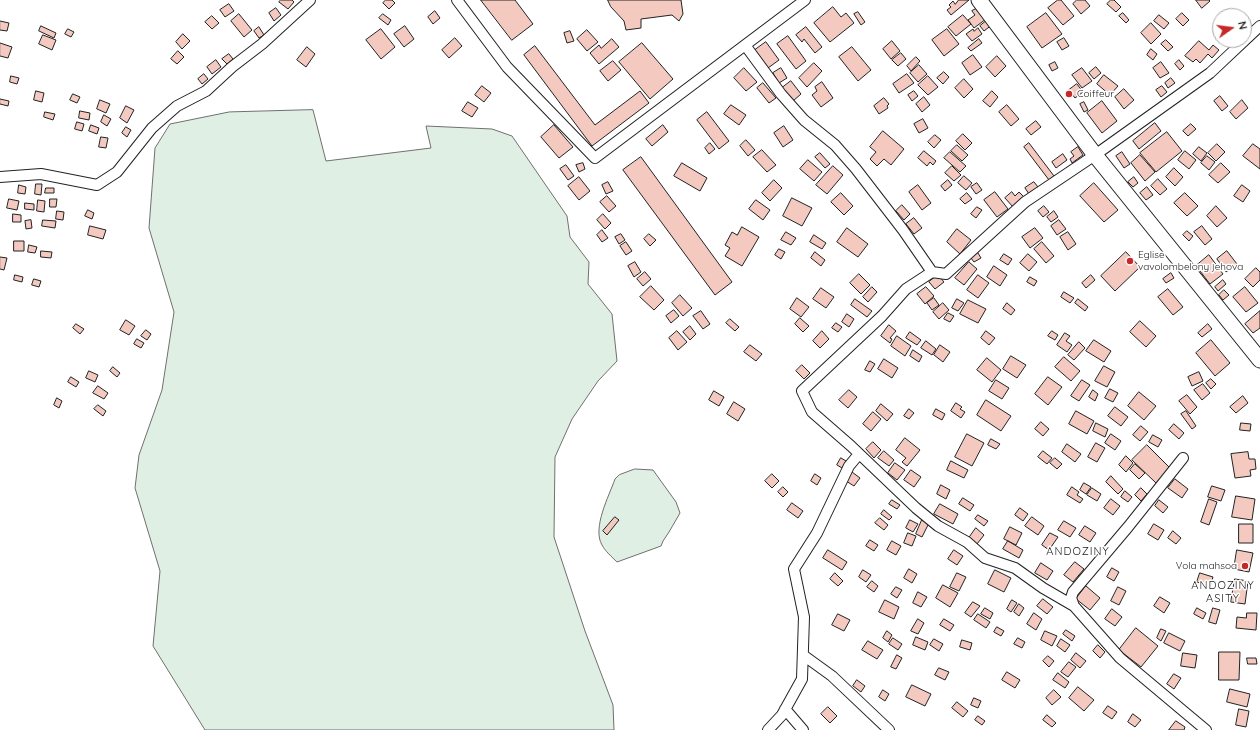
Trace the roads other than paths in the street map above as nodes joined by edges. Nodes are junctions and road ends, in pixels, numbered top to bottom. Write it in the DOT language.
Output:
graph roads {
  1 [pos="310,0"];
  2 [pos="457,0"];
  3 [pos="805,0"];
  4 [pos="979,0"];
  5 [pos="1260,26"];
  6 [pos="745,45"];
  7 [pos="1095,155"];
  8 [pos="0,177"];
  9 [pos="932,272"];
  10 [pos="1260,360"];
  11 [pos="859,454"];
  12 [pos="1183,458"];
  13 [pos="1074,606"];
  14 [pos="803,655"];
  15 [pos="785,709"];
  16 [pos="768,730"];
  17 [pos="803,730"];
  18 [pos="889,730"];
  19 [pos="1206,730"];
  1 -- 8 [label="street"];
  2 -- 6 [label="street"];
  3 -- 6 [label="street"];
  4 -- 7 [label="street"];
  5 -- 7 [label="street"];
  6 -- 9 [label="street"];
  7 -- 9 [label="street"];
  7 -- 10 [label="street"];
  9 -- 11 [label="street"];
  11 -- 13 [label="street"];
  11 -- 14 [label="street"];
  12 -- 13 [label="street"];
  13 -- 19 [label="street"];
  14 -- 15 [label="street"];
  14 -- 18 [label="street"];
  15 -- 16 [label="street"];
  15 -- 17 [label="street"];
}
